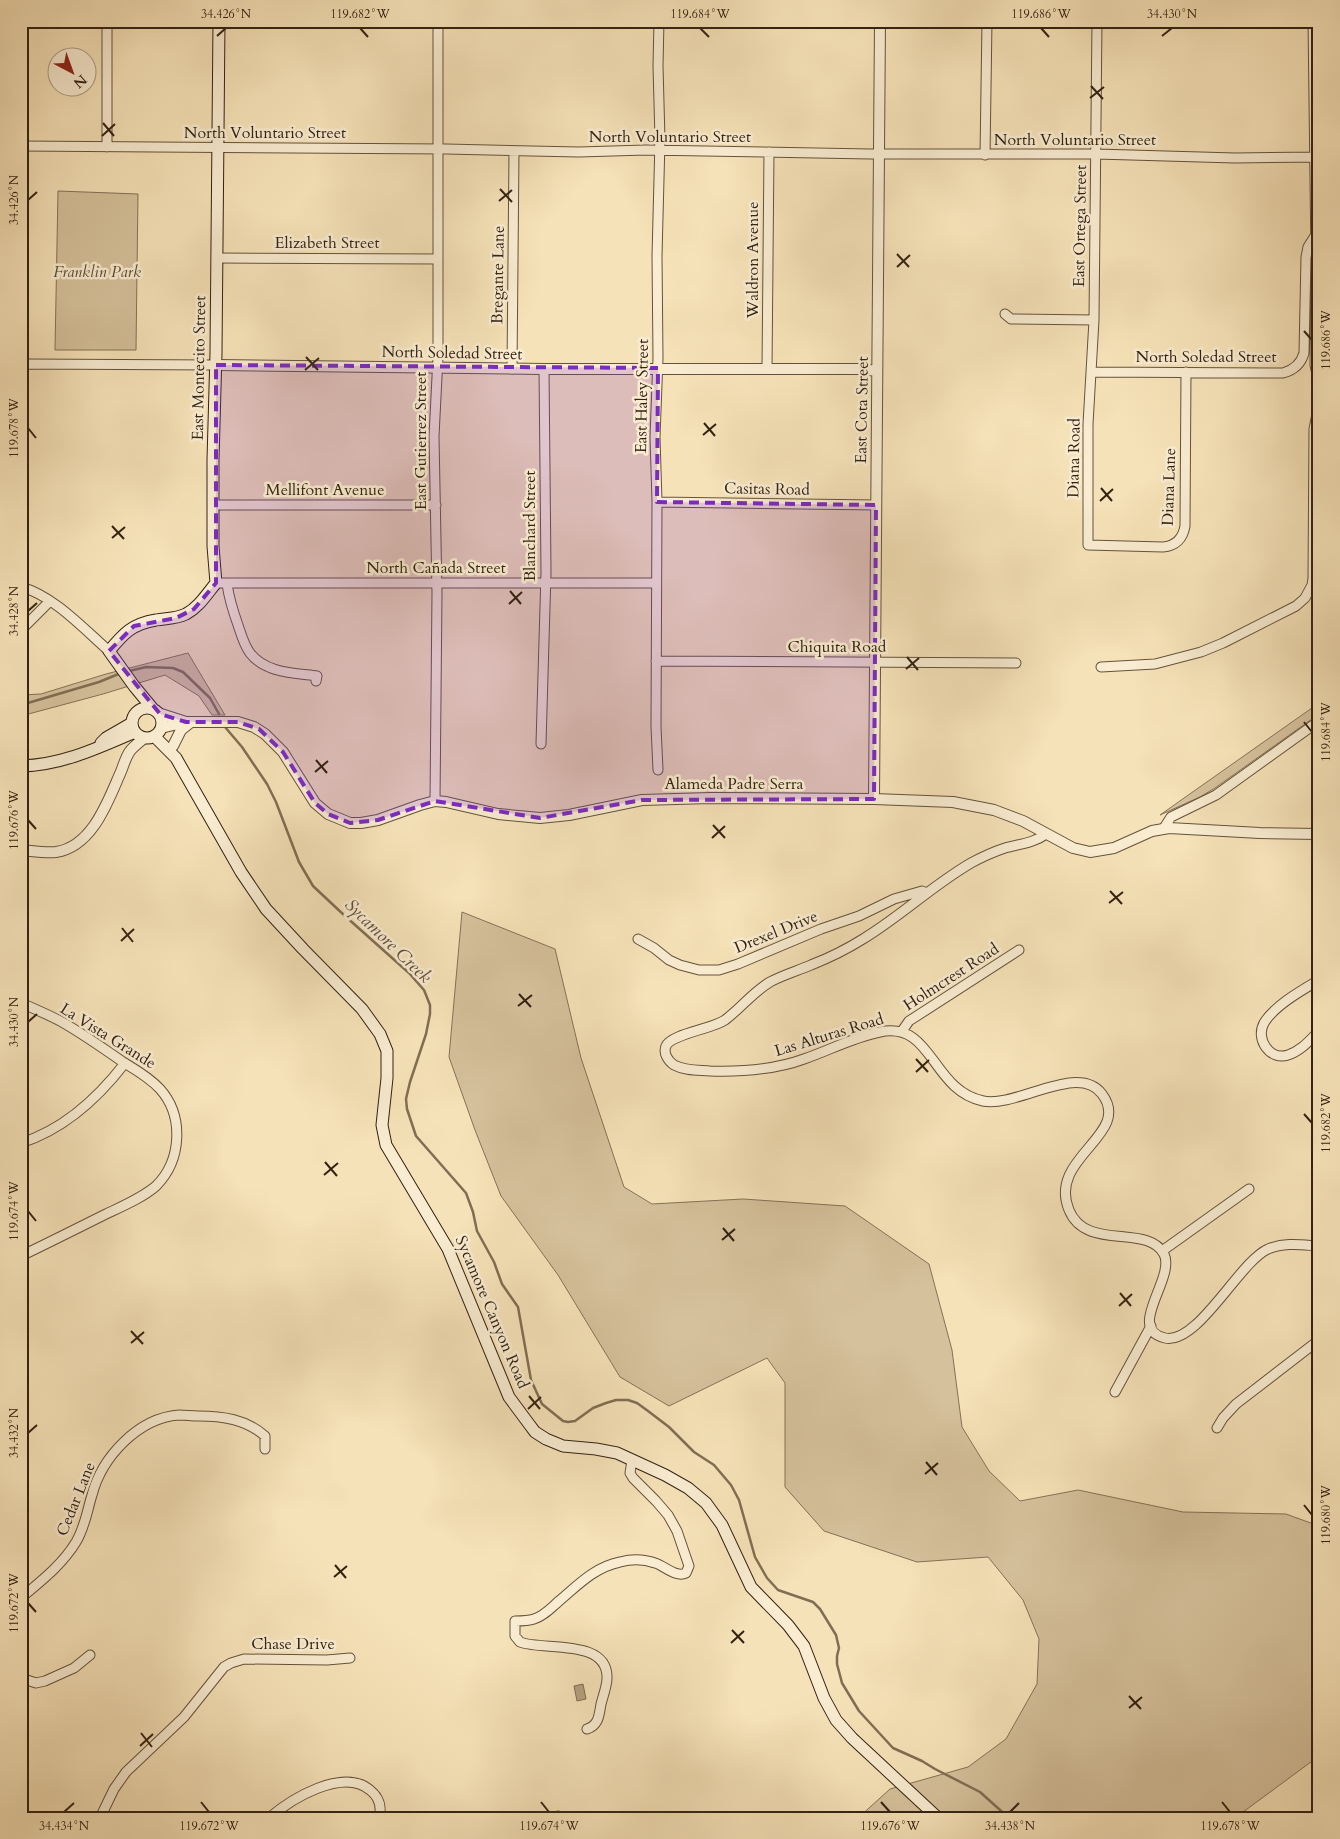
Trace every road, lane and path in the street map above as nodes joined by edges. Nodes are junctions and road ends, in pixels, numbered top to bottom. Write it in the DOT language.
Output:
graph roads {
  1 [pos="107,21"];
  2 [pos="219,21"];
  3 [pos="438,21"];
  4 [pos="659,21"];
  5 [pos="880,21"];
  6 [pos="987,21"];
  7 [pos="1097,21"];
  8 [pos="1313,21"];
  9 [pos="21,146"];
  10 [pos="107,147"];
  11 [pos="217,148"];
  12 [pos="437,149"];
  13 [pos="514,151"];
  14 [pos="660,151"];
  15 [pos="769,152"];
  16 [pos="880,154"];
  17 [pos="1096,154"];
  18 [pos="985,155"];
  19 [pos="1316,157"];
  20 [pos="1315,236"];
  21 [pos="217,258"];
  22 [pos="437,259"];
  23 [pos="1317,313"];
  24 [pos="1005,314"];
  25 [pos="1094,320"];
  26 [pos="23,364"];
  27 [pos="216,365"];
  28 [pos="437,368"];
  29 [pos="512,368"];
  30 [pos="658,368"];
  31 [pos="544,369"];
  32 [pos="767,369"];
  33 [pos="877,371"];
  34 [pos="1092,372"];
  35 [pos="1186,372"];
  36 [pos="1319,383"];
  37 [pos="1319,404"];
  38 [pos="658,502"];
  39 [pos="213,505"];
  40 [pos="436,505"];
  41 [pos="876,505"];
  42 [pos="1088,545"];
  43 [pos="436,582"];
  44 [pos="545,582"];
  45 [pos="656,583"];
  46 [pos="221,584"];
  47 [pos="21,586"];
  48 [pos="50,601"];
  49 [pos="21,630"];
  50 [pos="110,652"];
  51 [pos="656,661"];
  52 [pos="875,663"];
  53 [pos="1016,663"];
  54 [pos="1100,667"];
  55 [pos="316,681"];
  56 [pos="134,686"];
  57 [pos="138,711"];
  58 [pos="156,711"];
  59 [pos="1319,721"];
  60 [pos="189,722"];
  61 [pos="146,731"];
  62 [pos="118,741"];
  63 [pos="541,744"];
  64 [pos="98,746"];
  65 [pos="173,746"];
  66 [pos="129,753"];
  67 [pos="176,758"];
  68 [pos="21,766"];
  69 [pos="658,770"];
  70 [pos="874,799"];
  71 [pos="434,802"];
  72 [pos="1164,828"];
  73 [pos="1046,834"];
  74 [pos="1319,834"];
  75 [pos="21,850"];
  76 [pos="927,893"];
  77 [pos="638,939"];
  78 [pos="1019,950"];
  79 [pos="1319,980"];
  80 [pos="21,1003"];
  81 [pos="902,1031"];
  82 [pos="1319,1031"];
  83 [pos="125,1063"];
  84 [pos="21,1143"];
  85 [pos="1249,1189"];
  86 [pos="1319,1246"];
  87 [pos="1162,1251"];
  88 [pos="21,1256"];
  89 [pos="1150,1326"];
  90 [pos="1319,1340"];
  91 [pos="1115,1392"];
  92 [pos="1217,1428"];
  93 [pos="265,1449"];
  94 [pos="632,1460"];
  95 [pos="21,1598"];
  96 [pos="90,1655"];
  97 [pos="350,1658"];
  98 [pos="21,1669"];
  99 [pos="22,1682"];
  100 [pos="587,1728"];
  101 [pos="100,1818"];
  102 [pos="269,1818"];
  103 [pos="380,1818"];
  104 [pos="938,1818"];
  1 -- 10 [label="street"];
  2 -- 11 [label="main road, East Montecito Street"];
  3 -- 12 [label="street, East Gutierrez Street"];
  4 -- 14 [label="street, East Haley Street"];
  5 -- 16 [label="street, East Cota Street"];
  6 -- 18 [label="street"];
  7 -- 17 [label="street, East Ortega Street"];
  8 -- 19 [label="street"];
  9 -- 10 [label="street, North Voluntario Street"];
  10 -- 11 [label="street, North Voluntario Street"];
  11 -- 12 [label="street, North Voluntario Street"];
  11 -- 21 [label="main road, East Montecito Street"];
  12 -- 13 [label="street, North Voluntario Street"];
  12 -- 22 [label="street, East Gutierrez Street"];
  13 -- 14 [label="street, North Voluntario Street"];
  13 -- 29 [label="street, Bregante Lane"];
  14 -- 15 [label="street, North Voluntario Street"];
  14 -- 30 [label="street, East Haley Street"];
  15 -- 16 [label="street, North Voluntario Street"];
  15 -- 32 [label="street, Waldron Avenue"];
  16 -- 18 [label="street, North Voluntario Street"];
  16 -- 33 [label="street, East Cota Street"];
  17 -- 18 [label="street, North Voluntario Street"];
  17 -- 19 [label="street, North Voluntario Street"];
  17 -- 25 [label="street, East Ortega Street"];
  19 -- 20 [label="street"];
  20 -- 23 [label="street"];
  20 -- 35 [label="street, North Soledad Street"];
  21 -- 22 [label="street, Elizabeth Street"];
  21 -- 27 [label="main road, East Montecito Street"];
  22 -- 28 [label="street, East Gutierrez Street"];
  23 -- 36 [label="street"];
  24 -- 25 [label="street"];
  25 -- 34 [label="street, East Ortega Street"];
  26 -- 27 [label="street, North Soledad Street"];
  27 -- 28 [label="street, North Soledad Street"];
  27 -- 39 [label="main road, East Montecito Street"];
  28 -- 29 [label="street, North Soledad Street"];
  28 -- 40 [label="street, East Gutierrez Street"];
  29 -- 31 [label="street, North Soledad Street"];
  30 -- 31 [label="street, North Soledad Street"];
  30 -- 32 [label="street, North Soledad Street"];
  30 -- 38 [label="street, East Haley Street"];
  31 -- 44 [label="street, Blanchard Street"];
  32 -- 33 [label="street, North Soledad Street"];
  33 -- 41 [label="street, East Cota Street"];
  34 -- 35 [label="street, North Soledad Street"];
  34 -- 42 [label="street, Diana Road"];
  35 -- 42 [label="street, Diana Lane"];
  37 -- 54 [label="street"];
  38 -- 41 [label="street, Casitas Road"];
  38 -- 45 [label="street, East Haley Street"];
  39 -- 40 [label="street, Mellifont Avenue"];
  39 -- 46 [label="main road, East Montecito Street"];
  40 -- 43 [label="street, East Gutierrez Street"];
  41 -- 52 [label="street, East Cota Street"];
  43 -- 44 [label="street, North Cañada Street"];
  43 -- 46 [label="street, North Cañada Street"];
  43 -- 71 [label="street, East Gutierrez Street"];
  44 -- 45 [label="street, North Cañada Street"];
  44 -- 63 [label="street, Blanchard Street"];
  45 -- 51 [label="street, East Haley Street"];
  46 -- 50 [label="main road"];
  46 -- 55 [label="street"];
  47 -- 48 [label="street"];
  48 -- 49 [label="street"];
  48 -- 50 [label="street"];
  50 -- 56 [label="main road"];
  51 -- 52 [label="street, Chiquita Road"];
  51 -- 69 [label="street, East Haley Street"];
  52 -- 53 [label="street, Chiquita Road"];
  52 -- 70 [label="street, East Cota Street"];
  56 -- 57 [label="main road"];
  56 -- 58 [label="main road"];
  57 -- 58 [label="main road"];
  57 -- 61 [label="main road"];
  58 -- 60 [label="street, Alameda Padre Serra"];
  58 -- 61 [label="main road"];
  59 -- 72 [label="street"];
  60 -- 61 [label="street, Alameda Padre Serra"];
  60 -- 65 [label="street"];
  60 -- 71 [label="street, Alameda Padre Serra"];
  61 -- 62 [label="main road"];
  61 -- 64 [label="main road"];
  61 -- 65 [label="main road, Sycamore Canyon Road"];
  61 -- 66 [label="street"];
  61 -- 67 [label="main road, Sycamore Canyon Road"];
  62 -- 64 [label="main road"];
  62 -- 66 [label="street"];
  64 -- 68 [label="main road"];
  65 -- 67 [label="main road, Sycamore Canyon Road"];
  66 -- 75 [label="street"];
  67 -- 94 [label="main road, Sycamore Canyon Road"];
  70 -- 71 [label="street, Alameda Padre Serra"];
  70 -- 73 [label="street, Alameda Padre Serra"];
  72 -- 73 [label="street, Alameda Padre Serra"];
  72 -- 74 [label="street, Alameda Padre Serra"];
  73 -- 76 [label="street, Las Alturas Road"];
  76 -- 77 [label="street, Drexel Drive"];
  76 -- 81 [label="street, Las Alturas Road"];
  78 -- 81 [label="street, Holmcrest Road"];
  79 -- 82 [label="street"];
  80 -- 83 [label="street, La Vista Grande"];
  81 -- 87 [label="street, Las Alturas Road"];
  83 -- 84 [label="street"];
  83 -- 88 [label="street, La Vista Grande"];
  85 -- 87 [label="street"];
  86 -- 89 [label="street"];
  87 -- 89 [label="street"];
  89 -- 91 [label="street"];
  90 -- 92 [label="street"];
  93 -- 95 [label="street, Cedar Lane"];
  94 -- 100 [label="street"];
  94 -- 104 [label="main road, Sycamore Canyon Road"];
  96 -- 99 [label="street"];
  97 -- 101 [label="street, Chase Drive"];
  98 -- 99 [label="street"];
  102 -- 103 [label="street"];
}
